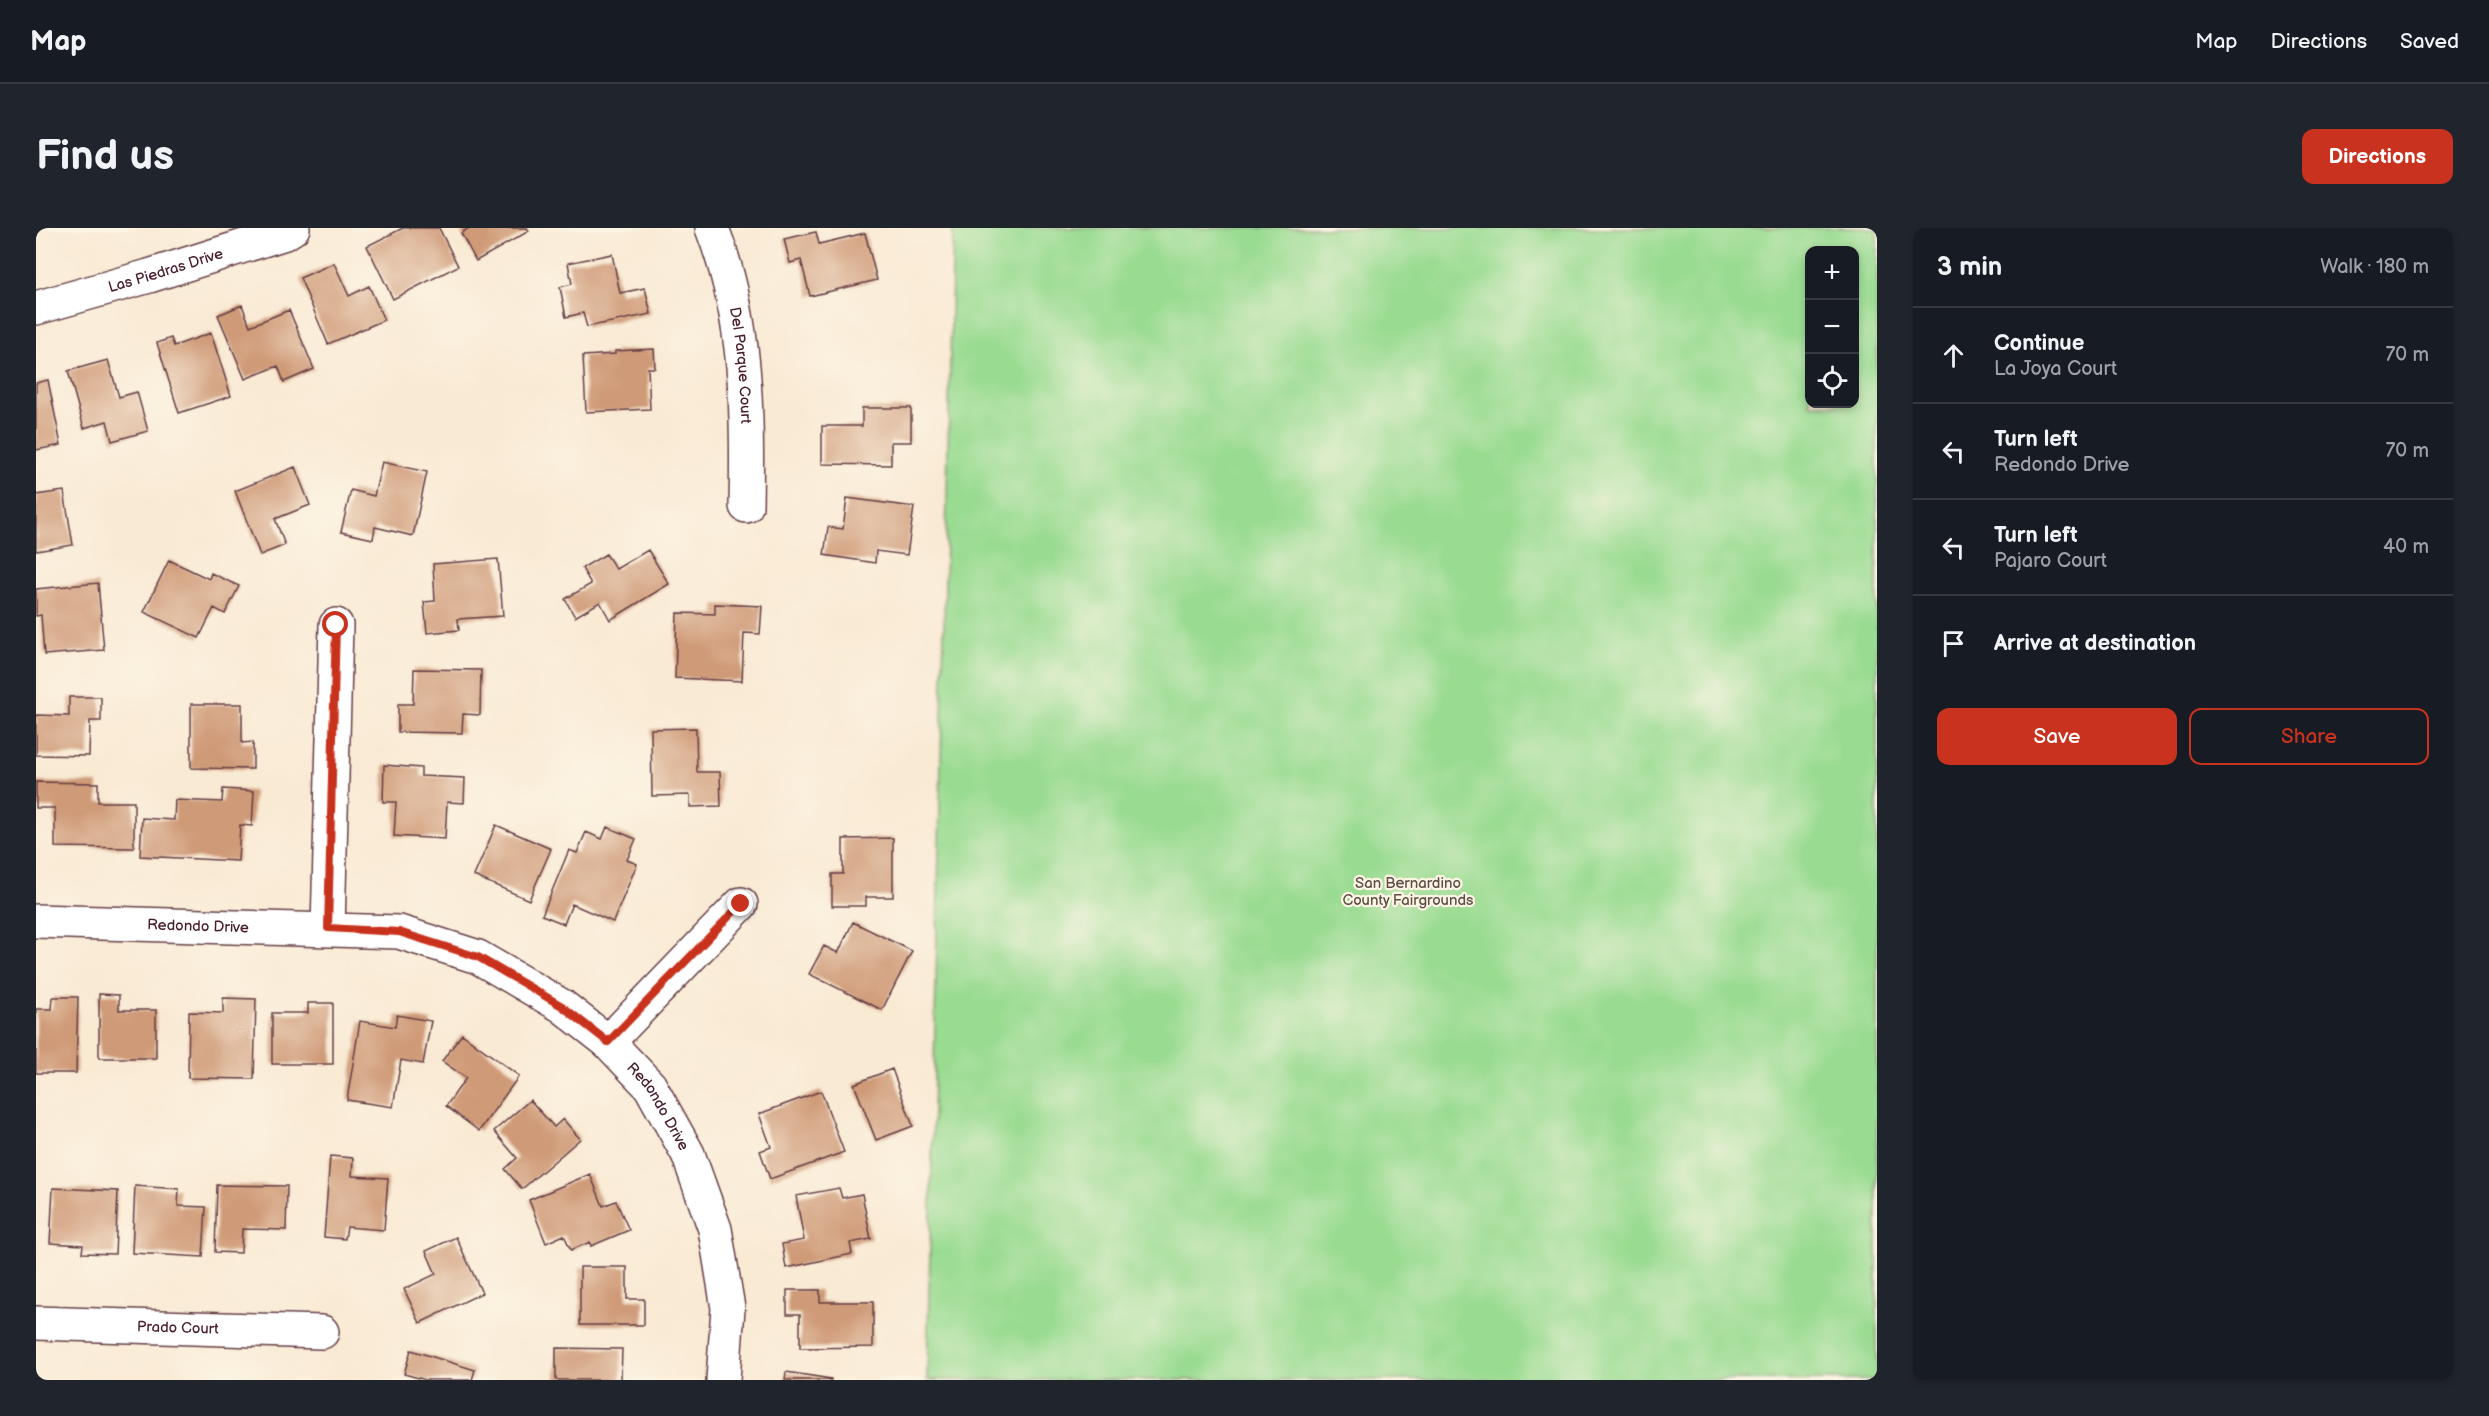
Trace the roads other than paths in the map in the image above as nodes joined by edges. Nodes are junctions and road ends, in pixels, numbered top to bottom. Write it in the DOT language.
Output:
graph roads {
  1 [pos="293,228"];
  2 [pos="712,228"];
  3 [pos="36,308"];
  4 [pos="746,506"];
  5 [pos="336,625"];
  6 [pos="741,904"];
  7 [pos="36,921"];
  8 [pos="328,928"];
  9 [pos="608,1042"];
  10 [pos="36,1323"];
  11 [pos="322,1332"];
  12 [pos="723,1380"];
  1 -- 3 [label="street, Las Piedras Drive"];
  2 -- 4 [label="street, Del Parque Court"];
  5 -- 8 [label="street"];
  6 -- 9 [label="street"];
  7 -- 8 [label="street, Redondo Drive"];
  8 -- 9 [label="street, Redondo Drive"];
  9 -- 12 [label="street, Redondo Drive"];
  10 -- 11 [label="street, Prado Court"];
}
